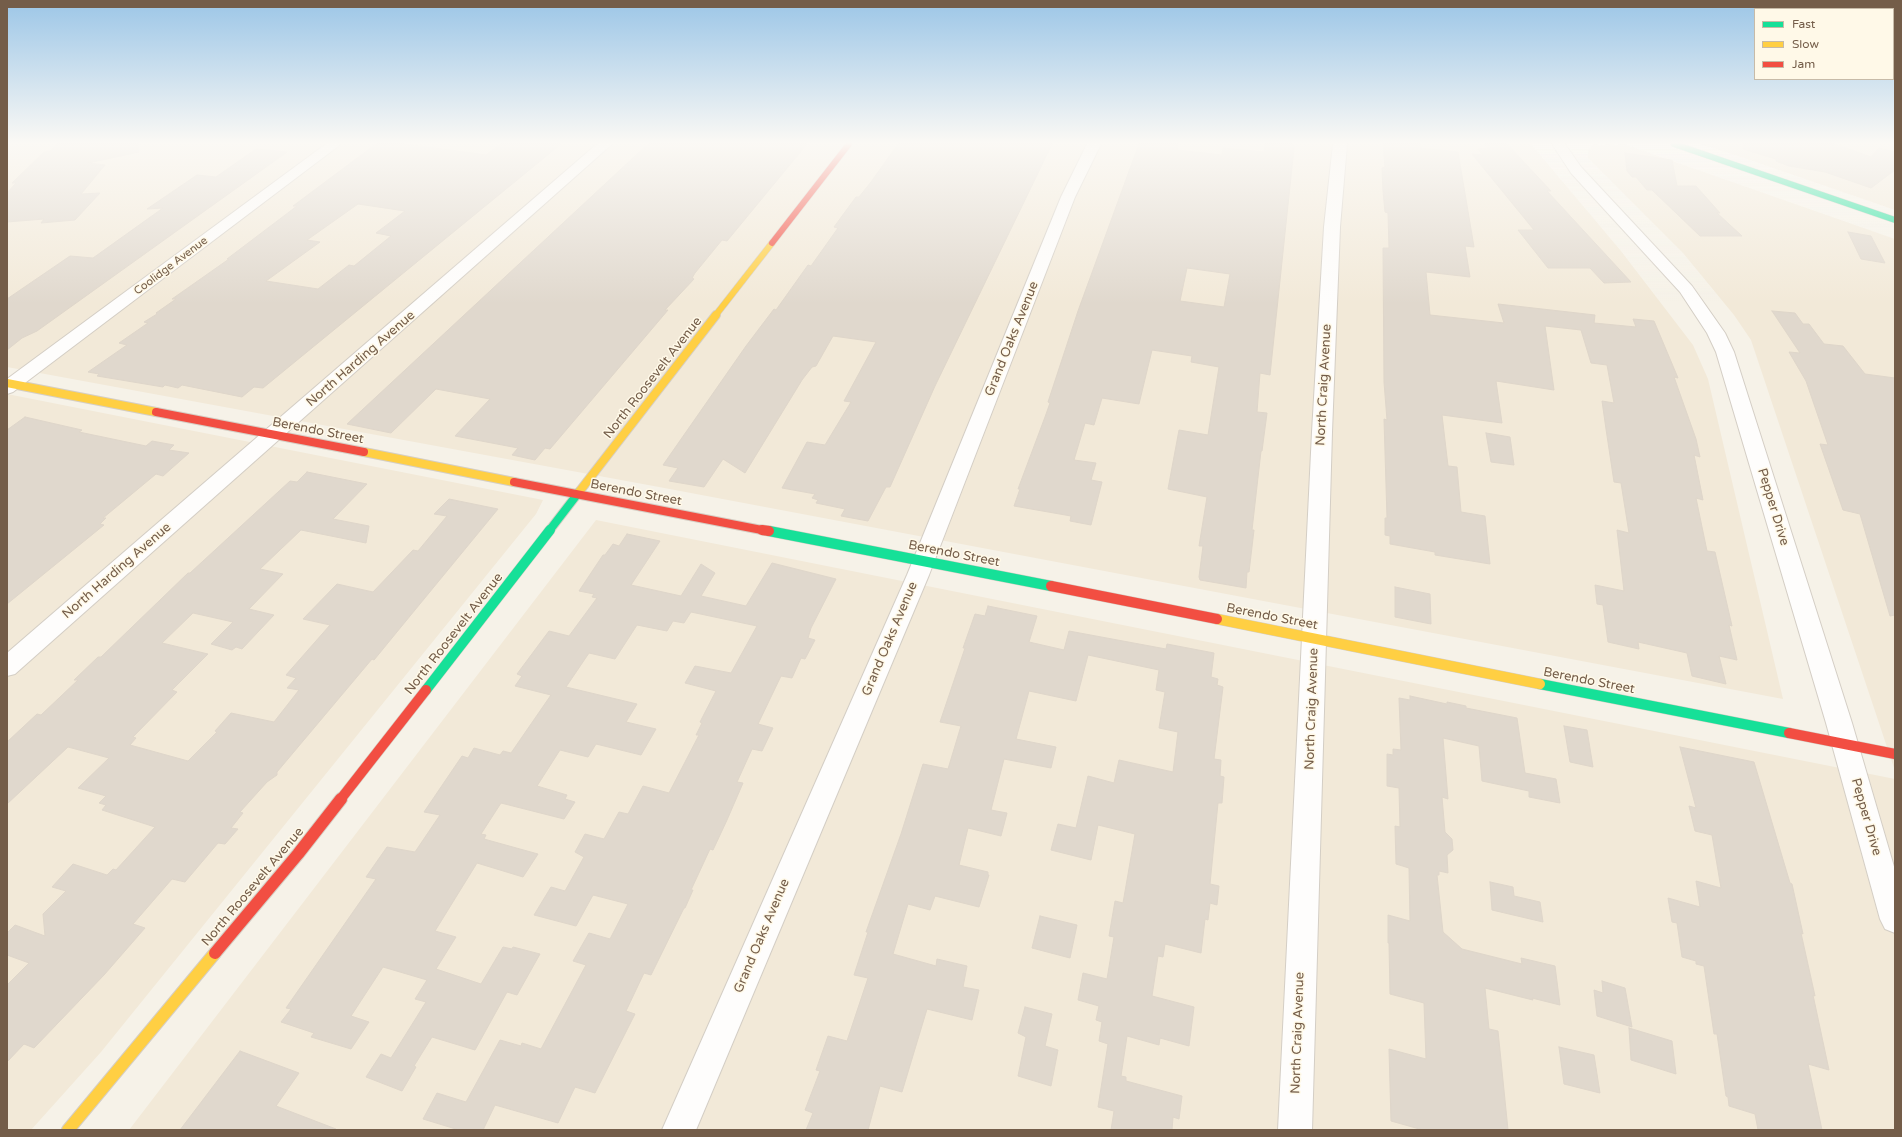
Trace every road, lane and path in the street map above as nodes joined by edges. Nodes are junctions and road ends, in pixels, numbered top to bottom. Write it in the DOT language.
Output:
graph roads {
  1 [pos="263,197"];
  2 [pos="546,197"];
  3 [pos="809,197"];
  4 [pos="1068,197"];
  5 [pos="1335,197"];
  6 [pos="1601,197"];
  7 [pos="1828,197"];
  8 [pos="1895,220"];
  9 [pos="9,385"];
  10 [pos="274,436"];
  11 [pos="579,495"];
  12 [pos="923,561"];
  13 [pos="1315,639"];
  14 [pos="7,667"];
  15 [pos="1845,745"];
  16 [pos="1895,754"];
  17 [pos="1895,919"];
  18 [pos="68,1130"];
  19 [pos="679,1130"];
  20 [pos="1294,1130"];
  1 -- 9 [label="street, Coolidge Avenue"];
  2 -- 10 [label="street, North Harding Avenue"];
  3 -- 11 [label="street, North Roosevelt Avenue"];
  4 -- 12 [label="street, Grand Oaks Avenue"];
  5 -- 13 [label="street, North Craig Avenue"];
  6 -- 15 [label="street, Pepper Drive"];
  7 -- 8 [label="street"];
  9 -- 10 [label="street, Berendo Street"];
  10 -- 11 [label="street, Berendo Street"];
  10 -- 14 [label="street, North Harding Avenue"];
  11 -- 12 [label="street, Berendo Street"];
  11 -- 18 [label="street, North Roosevelt Avenue"];
  12 -- 13 [label="street, Berendo Street"];
  12 -- 19 [label="street, Grand Oaks Avenue"];
  13 -- 15 [label="street, Berendo Street"];
  13 -- 20 [label="street, North Craig Avenue"];
  15 -- 16 [label="street, Berendo Street"];
  15 -- 17 [label="street, Pepper Drive"];
}
